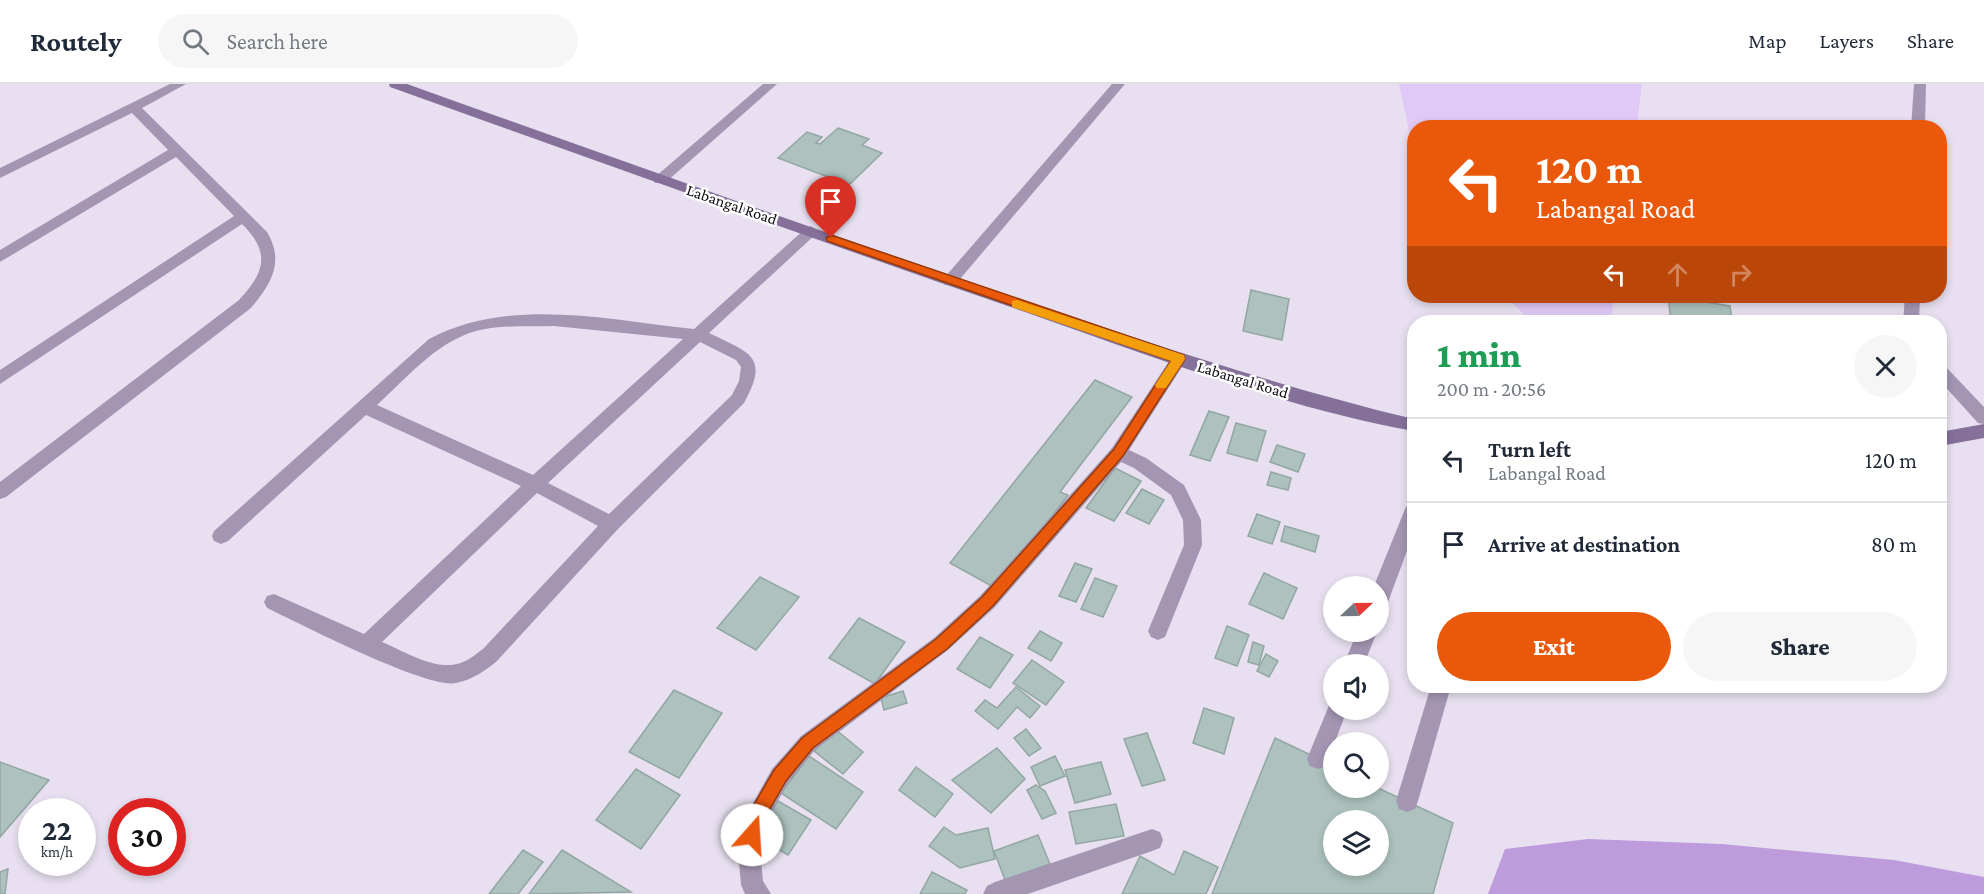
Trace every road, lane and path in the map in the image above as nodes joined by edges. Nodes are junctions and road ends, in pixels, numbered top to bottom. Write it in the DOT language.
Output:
graph roads {
  1 [pos="180,84"];
  2 [pos="395,84"];
  3 [pos="771,84"];
  4 [pos="1119,84"];
  5 [pos="1920,84"];
  6 [pos="133,107"];
  7 [pos="1918,120"];
  8 [pos="176,151"];
  9 [pos="0,174"];
  10 [pos="660,180"];
  11 [pos="244,216"];
  12 [pos="811,231"];
  13 [pos="0,257"];
  14 [pos="950,281"];
  15 [pos="699,335"];
  16 [pos="1179,359"];
  17 [pos="0,378"];
  18 [pos="1947,379"];
  19 [pos="365,407"];
  20 [pos="1984,418"];
  21 [pos="1407,423"];
  22 [pos="1984,431"];
  23 [pos="1947,438"];
  24 [pos="1118,453"];
  25 [pos="536,484"];
  26 [pos="0,492"];
  27 [pos="611,524"];
  28 [pos="1407,527"];
  29 [pos="221,536"];
  30 [pos="1388,576"];
  31 [pos="274,602"];
  32 [pos="1158,631"];
  33 [pos="366,645"];
  34 [pos="1439,693"];
  35 [pos="1333,720"];
  36 [pos="1318,759"];
  37 [pos="1407,801"];
  38 [pos="1152,840"];
  39 [pos="759,894"];
  40 [pos="995,894"];
  1 -- 6 [label="street"];
  2 -- 10 [label="main road, Labangal Road"];
  3 -- 10 [label="street"];
  4 -- 14 [label="street"];
  5 -- 7 [label="street"];
  6 -- 8 [label="street"];
  6 -- 9 [label="street"];
  8 -- 11 [label="street"];
  8 -- 13 [label="street"];
  10 -- 12 [label="main road, Labangal Road"];
  11 -- 17 [label="street"];
  11 -- 26 [label="street"];
  12 -- 14 [label="main road, Labangal Road"];
  12 -- 15 [label="street"];
  14 -- 16 [label="main road, Labangal Road"];
  15 -- 19 [label="street"];
  15 -- 25 [label="street"];
  15 -- 27 [label="street"];
  16 -- 21 [label="main road, Labangal Road"];
  16 -- 24 [label="street"];
  18 -- 20 [label="street"];
  19 -- 25 [label="street"];
  19 -- 29 [label="street"];
  22 -- 23 [label="main road"];
  24 -- 32 [label="street"];
  24 -- 39 [label="street"];
  25 -- 27 [label="street"];
  25 -- 33 [label="street"];
  27 -- 33 [label="street"];
  28 -- 30 [label="street"];
  31 -- 33 [label="street"];
  34 -- 37 [label="street"];
  35 -- 36 [label="street"];
  38 -- 40 [label="street"];
}
